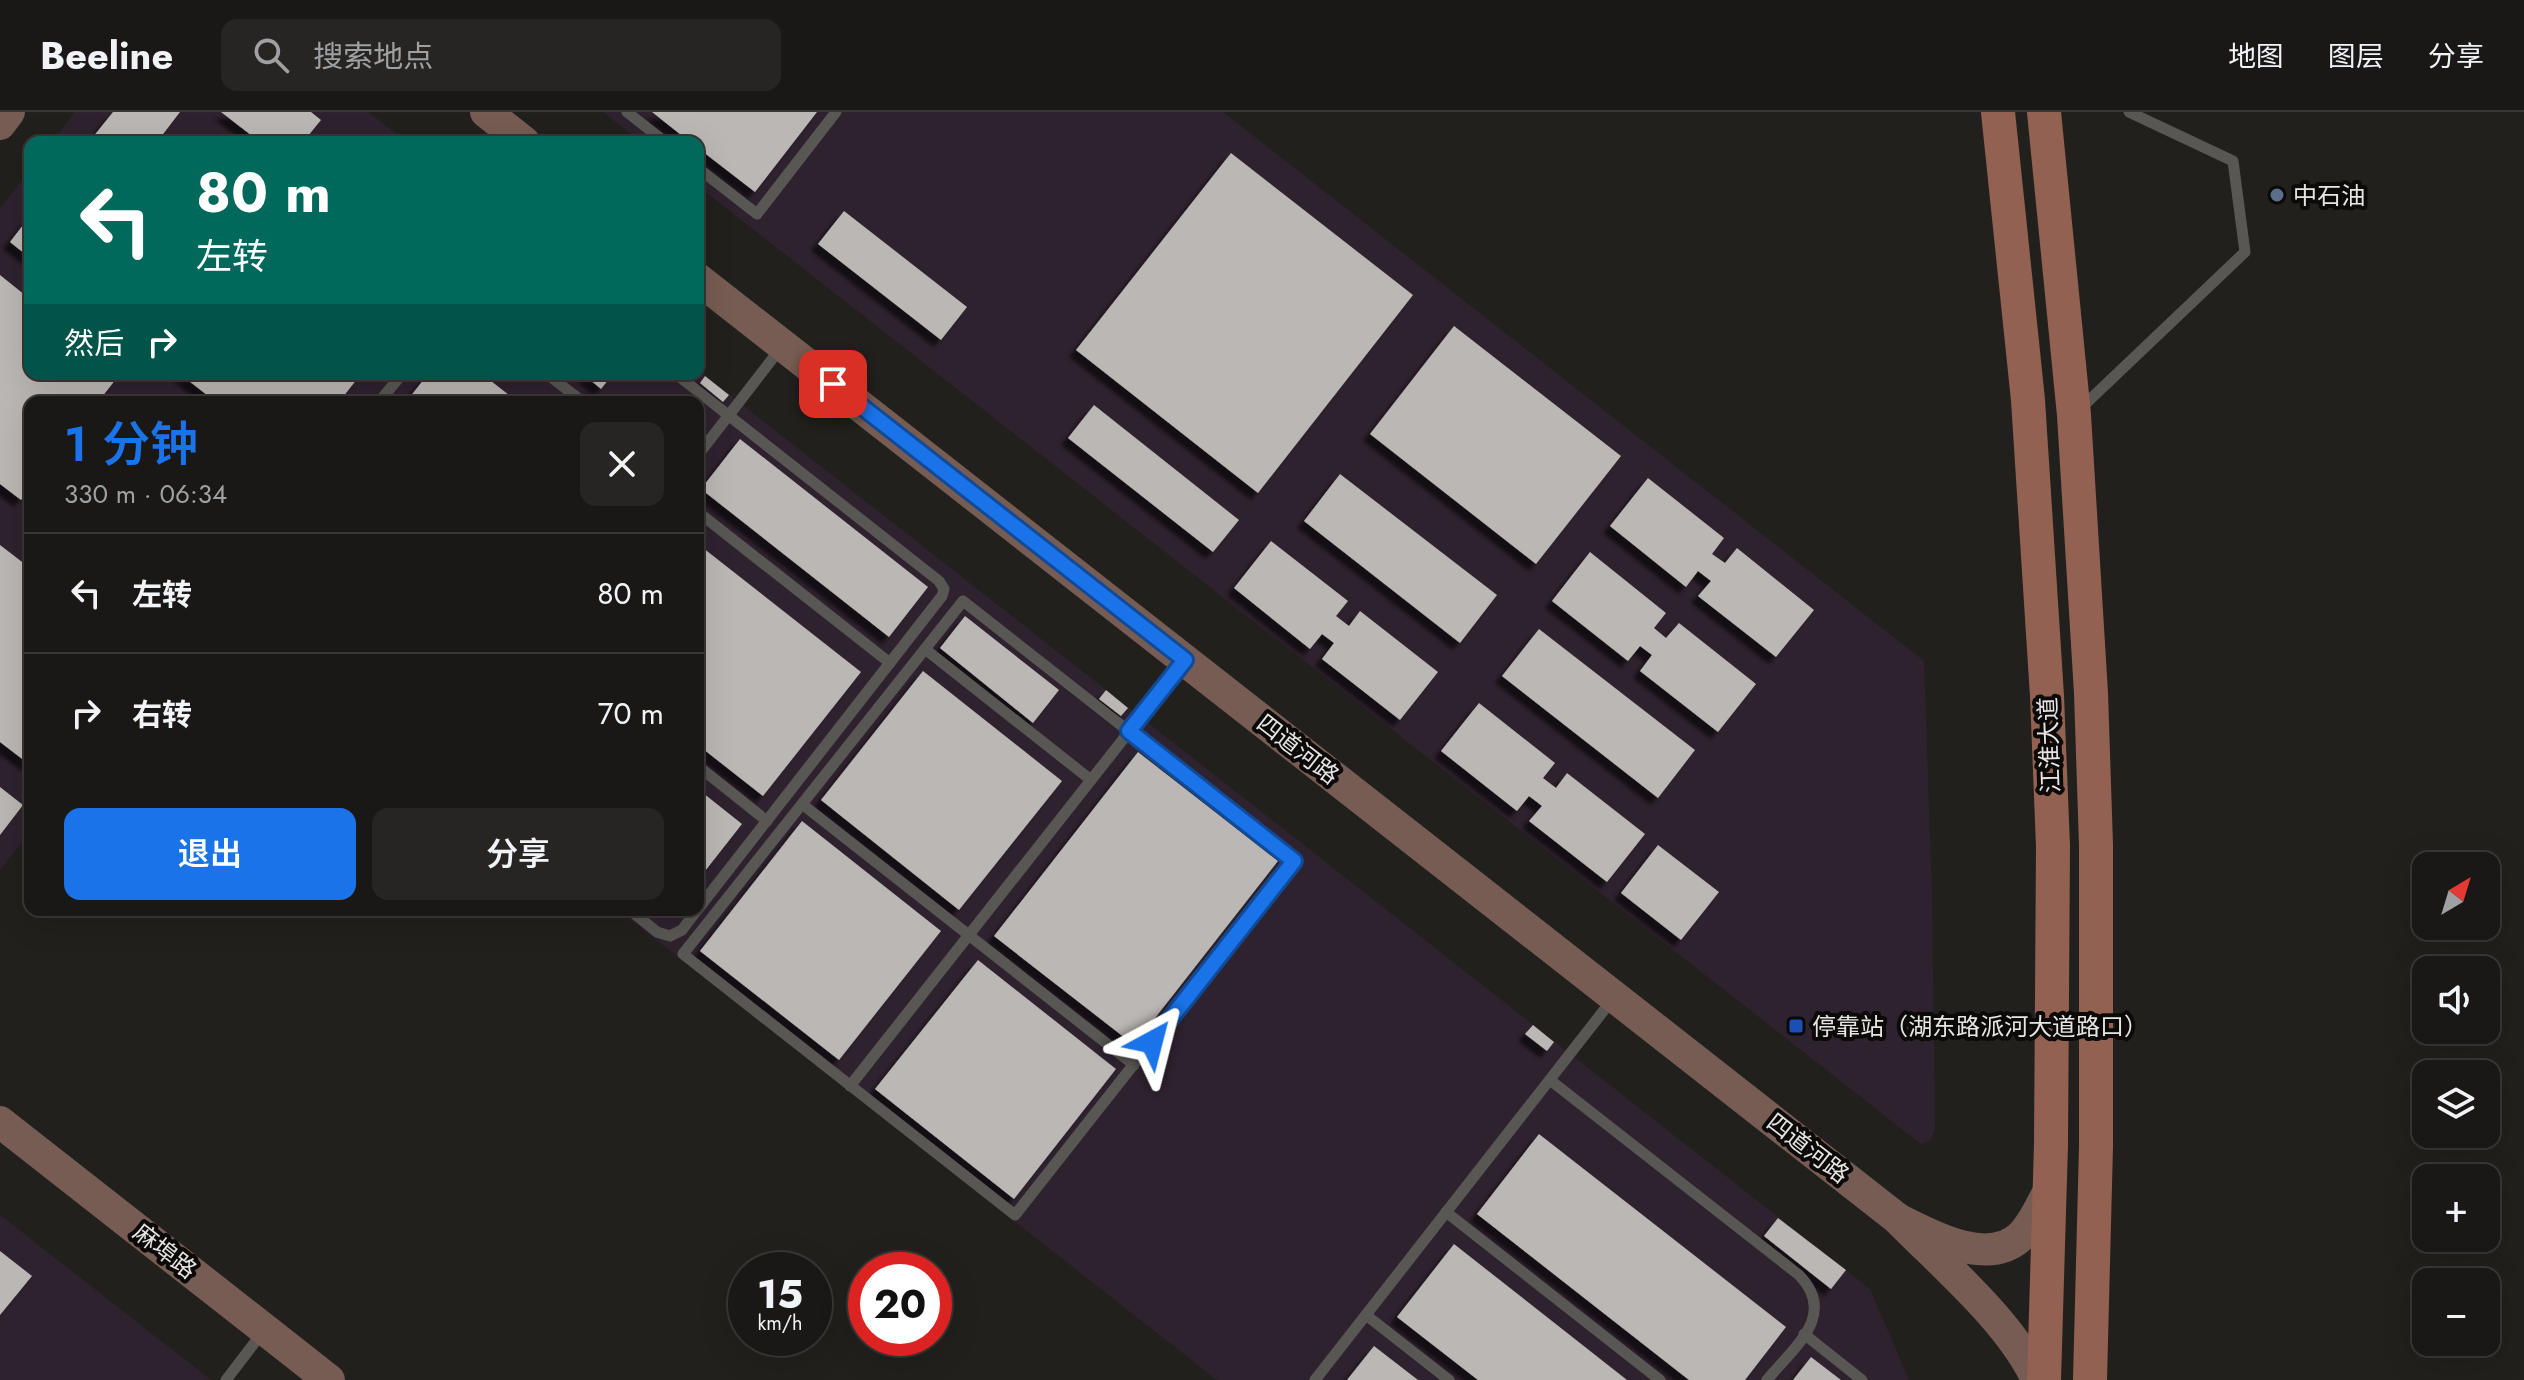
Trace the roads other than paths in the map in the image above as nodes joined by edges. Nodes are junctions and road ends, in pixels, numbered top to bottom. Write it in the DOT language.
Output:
graph roads {
  1 [pos="9,112"];
  2 [pos="486,112"];
  3 [pos="627,112"];
  4 [pos="836,112"];
  5 [pos="1998,112"];
  6 [pos="2044,112"];
  7 [pos="2129,112"];
  8 [pos="0,124"];
  9 [pos="516,136"];
  10 [pos="657,136"];
  11 [pos="704,173"];
  12 [pos="704,284"];
  13 [pos="783,345"];
  14 [pos="397,380"];
  15 [pos="555,380"];
  16 [pos="683,380"];
  17 [pos="384,396"];
  18 [pos="575,396"];
  19 [pos="703,396"];
  20 [pos="704,397"];
  21 [pos="2074,415"];
  22 [pos="728,416"];
  23 [pos="704,447"];
  24 [pos="704,517"];
  25 [pos="925,649"];
  26 [pos="1185,660"];
  27 [pos="890,663"];
  28 [pos="1129,731"];
  29 [pos="704,771"];
  30 [pos="1091,780"];
  31 [pos="802,804"];
  32 [pos="767,821"];
  33 [pos="704,902"];
  34 [pos="637,916"];
  35 [pos="693,916"];
  36 [pos="969,935"];
  37 [pos="1614,996"];
  38 [pos="1134,1065"];
  39 [pos="1550,1080"];
  40 [pos="850,1086"];
  41 [pos="0,1122"];
  42 [pos="2050,1189"];
  43 [pos="1446,1212"];
  44 [pos="1898,1219"];
  45 [pos="1366,1315"];
  46 [pos="265,1330"];
  47 [pos="1804,1334"];
  48 [pos="226,1380"];
  49 [pos="329,1380"];
  50 [pos="1315,1380"];
  51 [pos="1449,1380"];
  52 [pos="1660,1380"];
  53 [pos="1767,1380"];
  54 [pos="1862,1380"];
  55 [pos="2037,1380"];
  56 [pos="2044,1380"];
  57 [pos="2090,1380"];
  1 -- 8 [label="street"];
  2 -- 9 [label="street"];
  3 -- 10 [label="lane"];
  4 -- 11 [label="lane"];
  5 -- 42 [label="main road, 江淮大道"];
  6 -- 21 [label="main road, 江淮大道"];
  7 -- 21 [label="lane"];
  12 -- 13 [label="street, 四道河路"];
  13 -- 22 [label="lane"];
  13 -- 26 [label="street, 四道河路"];
  14 -- 17 [label="lane"];
  15 -- 18 [label="lane"];
  16 -- 19 [label="lane"];
  20 -- 22 [label="lane"];
  21 -- 57 [label="main road, 江淮大道"];
  22 -- 23 [label="lane"];
  22 -- 27 [label="lane"];
  24 -- 27 [label="lane"];
  25 -- 28 [label="lane"];
  25 -- 30 [label="lane"];
  25 -- 31 [label="lane"];
  26 -- 28 [label="lane"];
  26 -- 37 [label="street, 四道河路"];
  27 -- 32 [label="lane"];
  28 -- 30 [label="lane"];
  28 -- 38 [label="lane"];
  29 -- 32 [label="lane"];
  30 -- 36 [label="lane"];
  31 -- 36 [label="lane"];
  31 -- 40 [label="lane"];
  32 -- 33 [label="lane"];
  34 -- 35 [label="lane"];
  36 -- 38 [label="lane"];
  36 -- 40 [label="lane"];
  37 -- 39 [label="lane"];
  37 -- 44 [label="street, 四道河路"];
  38 -- 40 [label="lane"];
  39 -- 43 [label="lane"];
  39 -- 47 [label="lane"];
  41 -- 46 [label="street, 麻埠路"];
  42 -- 44 [label="street"];
  42 -- 56 [label="main road, 江淮大道"];
  43 -- 45 [label="lane"];
  43 -- 52 [label="lane"];
  44 -- 55 [label="street"];
  45 -- 50 [label="lane"];
  45 -- 51 [label="lane"];
  46 -- 48 [label="lane"];
  46 -- 49 [label="street, 麻埠路"];
  47 -- 53 [label="lane"];
  47 -- 54 [label="lane"];
}
